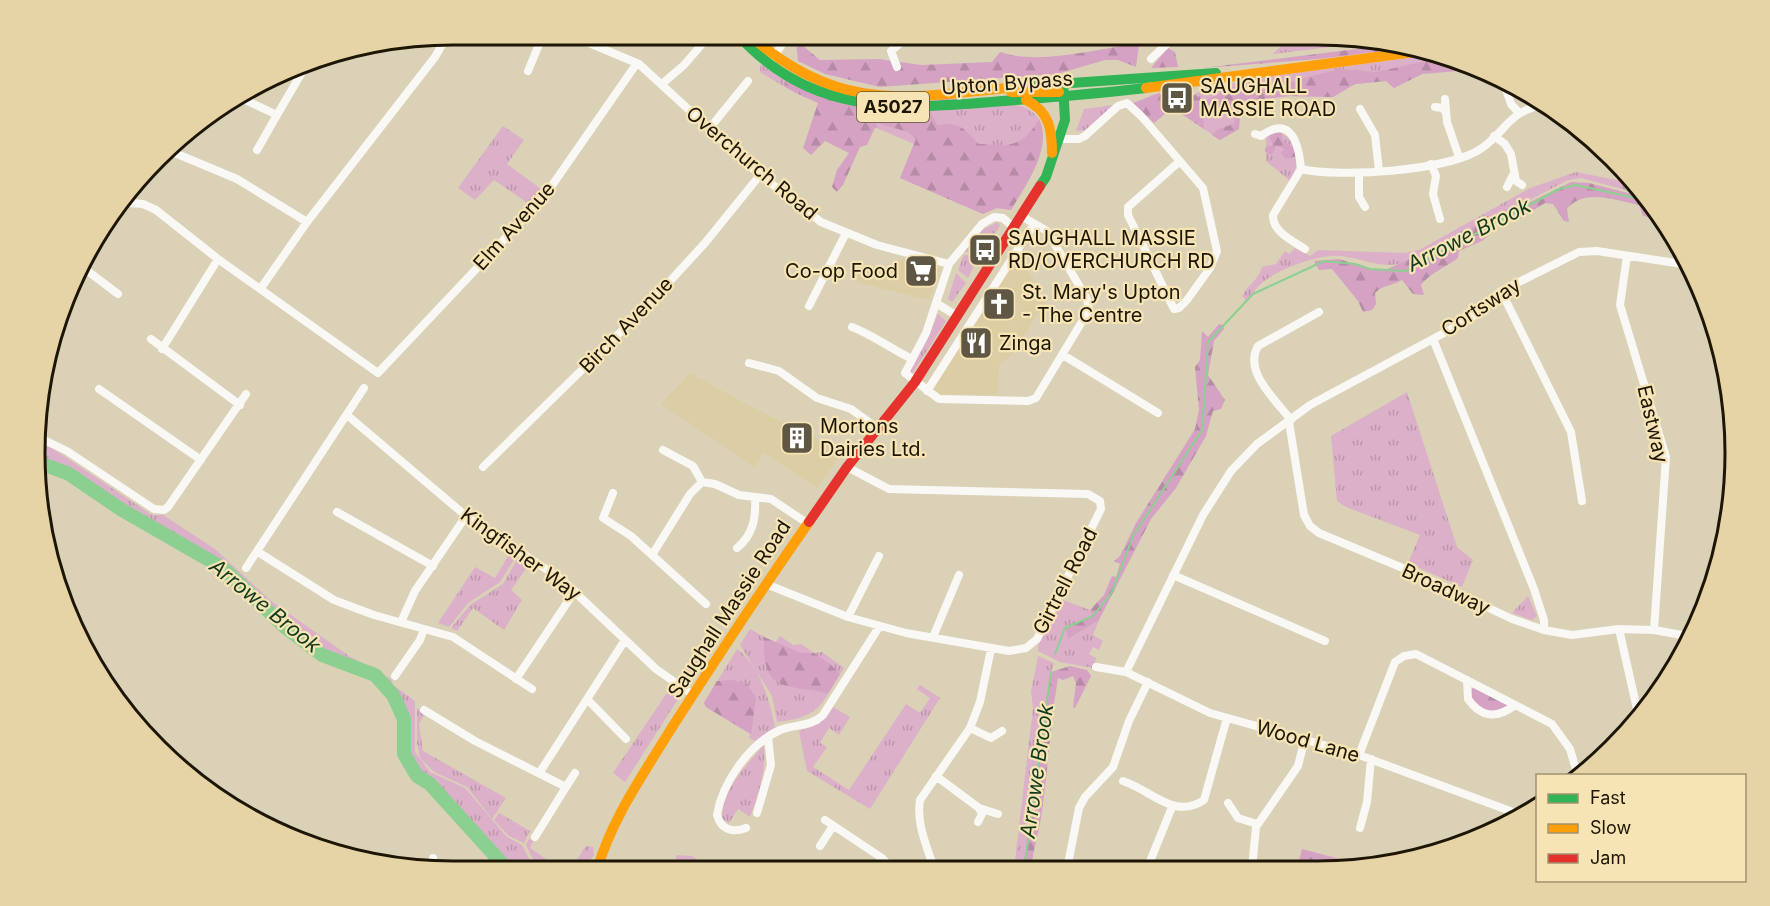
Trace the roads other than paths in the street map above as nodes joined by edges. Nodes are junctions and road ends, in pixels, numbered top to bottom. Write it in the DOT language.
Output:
graph roads {
  1 [pos="442,45"];
  2 [pos="539,45"];
  3 [pos="595,45"];
  4 [pos="701,45"];
  5 [pos="751,45"];
  6 [pos="758,45"];
  7 [pos="781,45"];
  8 [pos="898,45"];
  9 [pos="1167,45"];
  10 [pos="1401,54"];
  11 [pos="1151,59"];
  12 [pos="771,60"];
  13 [pos="637,63"];
  14 [pos="897,67"];
  15 [pos="528,71"];
  16 [pos="302,74"];
  17 [pos="748,81"];
  18 [pos="662,84"];
  19 [pos="1060,91"];
  20 [pos="1507,92"];
  21 [pos="1445,99"];
  22 [pos="1026,100"];
  23 [pos="247,101"];
  24 [pos="1435,107"];
  25 [pos="1534,108"];
  26 [pos="1360,109"];
  27 [pos="1446,113"];
  28 [pos="1519,113"];
  29 [pos="277,115"];
  30 [pos="709,129"];
  31 [pos="1255,134"];
  32 [pos="1494,136"];
  33 [pos="1060,138"];
  34 [pos="257,150"];
  35 [pos="176,154"];
  36 [pos="1459,157"];
  37 [pos="1180,161"];
  38 [pos="1052,162"];
  39 [pos="1431,164"];
  40 [pos="1301,169"];
  41 [pos="1379,171"];
  42 [pos="1359,173"];
  43 [pos="1514,173"];
  44 [pos="760,175"];
  45 [pos="1522,185"];
  46 [pos="1507,186"];
  47 [pos="133,200"];
  48 [pos="1365,207"];
  49 [pos="1021,216"];
  50 [pos="1440,219"];
  51 [pos="307,222"];
  52 [pos="1034,224"];
  53 [pos="1014,228"];
  54 [pos="846,234"];
  55 [pos="1305,249"];
  56 [pos="1627,256"];
  57 [pos="218,259"];
  58 [pos="1678,263"];
  59 [pos="949,264"];
  60 [pos="88,271"];
  61 [pos="261,288"];
  62 [pos="1501,291"];
  63 [pos="118,294"];
  64 [pos="936,303"];
  65 [pos="809,306"];
  66 [pos="1318,312"];
  67 [pos="957,316"];
  68 [pos="852,327"];
  69 [pos="151,339"];
  70 [pos="1433,339"];
  71 [pos="162,349"];
  72 [pos="1063,354"];
  73 [pos="912,359"];
  74 [pos="749,363"];
  75 [pos="915,382"];
  76 [pos="364,388"];
  77 [pos="99,389"];
  78 [pos="927,391"];
  79 [pos="246,394"];
  80 [pos="240,405"];
  81 [pos="1158,413"];
  82 [pos="347,415"];
  83 [pos="1290,421"];
  84 [pos="877,428"];
  85 [pos="45,441"];
  86 [pos="663,450"];
  87 [pos="201,460"];
  88 [pos="483,467"];
  89 [pos="847,467"];
  90 [pos="702,482"];
  91 [pos="613,493"];
  92 [pos="755,497"];
  93 [pos="1582,501"];
  94 [pos="337,512"];
  95 [pos="466,516"];
  96 [pos="807,523"];
  97 [pos="737,548"];
  98 [pos="258,552"];
  99 [pos="652,555"];
  100 [pos="879,556"];
  101 [pos="433,566"];
  102 [pos="246,568"];
  103 [pos="959,575"];
  104 [pos="1173,575"];
  105 [pos="766,584"];
  106 [pos="575,591"];
  107 [pos="706,604"];
  108 [pos="848,617"];
  109 [pos="401,622"];
  110 [pos="879,627"];
  111 [pos="424,629"];
  112 [pos="1619,629"];
  113 [pos="1544,630"];
  114 [pos="1654,630"];
  115 [pos="1682,635"];
  116 [pos="933,637"];
  117 [pos="625,640"];
  118 [pos="1325,641"];
  119 [pos="991,649"];
  120 [pos="1096,667"];
  121 [pos="1126,672"];
  122 [pos="395,676"];
  123 [pos="516,679"];
  124 [pos="1467,680"];
  125 [pos="1148,682"];
  126 [pos="532,689"];
  127 [pos="693,695"];
  128 [pos="587,699"];
  129 [pos="1515,705"];
  130 [pos="1636,707"];
  131 [pos="424,710"];
  132 [pos="1227,718"];
  133 [pos="970,728"];
  134 [pos="1002,731"];
  135 [pos="768,737"];
  136 [pos="990,738"];
  137 [pos="1305,738"];
  138 [pos="626,739"];
  139 [pos="993,748"];
  140 [pos="1359,755"];
  141 [pos="1371,759"];
  142 [pos="1576,768"];
  143 [pos="540,772"];
  144 [pos="575,773"];
  145 [pos="936,776"];
  146 [pos="1123,781"];
  147 [pos="566,787"];
  148 [pos="1228,803"];
  149 [pos="1172,807"];
  150 [pos="979,808"];
  151 [pos="1512,811"];
  152 [pos="757,813"];
  153 [pos="998,814"];
  154 [pos="825,820"];
  155 [pos="978,822"];
  156 [pos="1257,824"];
  157 [pos="833,826"];
  158 [pos="746,828"];
  159 [pos="1360,828"];
  160 [pos="535,837"];
  161 [pos="820,846"];
  162 [pos="598,861"];
  163 [pos="885,861"];
  164 [pos="932,861"];
  165 [pos="1069,861"];
  166 [pos="1150,861"];
  167 [pos="1253,861"];
  1 -- 51 [label="street"];
  2 -- 15 [label="street"];
  3 -- 13 [label="street, Overchurch Road"];
  4 -- 18 [label="street"];
  5 -- 12 [label="main road, Upton Bypass / A5027"];
  6 -- 12 [label="main road, Upton Bypass / A5027"];
  7 -- 12 [label="street"];
  8 -- 14 [label="street"];
  9 -- 11 [label="street"];
  10 -- 19 [label="main road, Upton Bypass / A5027"];
  12 -- 19 [label="main road, Upton Bypass / A5027"];
  12 -- 22 [label="main road, Upton Bypass / A5027"];
  13 -- 18 [label="street, Overchurch Road"];
  13 -- 61 [label="street, Elm Avenue"];
  16 -- 29 [label="street"];
  17 -- 30 [label="street"];
  18 -- 30 [label="street, Overchurch Road"];
  19 -- 22 [label="main road, Upton Bypass / A5027"];
  19 -- 33 [label="main road, Saughall Massie Road"];
  20 -- 28 [label="street"];
  21 -- 27 [label="street"];
  22 -- 38 [label="main road"];
  23 -- 29 [label="street"];
  24 -- 27 [label="street"];
  25 -- 28 [label="street"];
  26 -- 41 [label="street"];
  27 -- 36 [label="street"];
  28 -- 32 [label="street"];
  29 -- 34 [label="street"];
  30 -- 44 [label="street, Overchurch Road"];
  31 -- 40 [label="street"];
  32 -- 36 [label="street"];
  32 -- 43 [label="street"];
  33 -- 37 [label="street"];
  33 -- 38 [label="main road, Saughall Massie Road"];
  35 -- 51 [label="street"];
  36 -- 39 [label="street"];
  37 -- 37 [label="street"];
  38 -- 49 [label="main road, Saughall Massie Road"];
  39 -- 41 [label="street"];
  39 -- 50 [label="street"];
  40 -- 42 [label="street"];
  40 -- 55 [label="street"];
  41 -- 42 [label="street"];
  42 -- 48 [label="street"];
  43 -- 45 [label="street"];
  43 -- 46 [label="street"];
  44 -- 54 [label="street, Overchurch Road"];
  44 -- 88 [label="street, Birch Avenue"];
  47 -- 57 [label="street"];
  49 -- 52 [label="street"];
  49 -- 53 [label="main road, Saughall Massie Road"];
  51 -- 61 [label="street"];
  52 -- 72 [label="street"];
  52 -- 78 [label="street"];
  53 -- 59 [label="street"];
  53 -- 67 [label="main road, Saughall Massie Road"];
  54 -- 59 [label="street, Overchurch Road"];
  54 -- 65 [label="street"];
  56 -- 58 [label="street, Cortsway"];
  56 -- 62 [label="street, Cortsway"];
  56 -- 114 [label="street, Eastway"];
  57 -- 61 [label="street"];
  57 -- 71 [label="street"];
  59 -- 64 [label="street"];
  60 -- 63 [label="street"];
  62 -- 70 [label="street, Cortsway"];
  62 -- 93 [label="street"];
  64 -- 67 [label="street"];
  64 -- 73 [label="street"];
  66 -- 83 [label="street"];
  67 -- 75 [label="main road, Saughall Massie Road"];
  68 -- 73 [label="street"];
  69 -- 71 [label="street"];
  70 -- 83 [label="street, Cortsway"];
  70 -- 113 [label="street"];
  71 -- 80 [label="street"];
  72 -- 78 [label="street"];
  72 -- 81 [label="street"];
  73 -- 75 [label="street"];
  74 -- 84 [label="street"];
  75 -- 78 [label="street"];
  75 -- 84 [label="main road, Saughall Massie Road"];
  76 -- 82 [label="street"];
  77 -- 87 [label="street"];
  79 -- 80 [label="street"];
  80 -- 87 [label="street"];
  82 -- 95 [label="street, Kingfisher Way"];
  82 -- 98 [label="street"];
  83 -- 104 [label="street, Cortsway"];
  83 -- 113 [label="street, Broadway"];
  84 -- 89 [label="main road, Saughall Massie Road"];
  85 -- 87 [label="street"];
  86 -- 90 [label="street"];
  89 -- 96 [label="main road, Saughall Massie Road"];
  89 -- 119 [label="street, Girtrell Road"];
  90 -- 92 [label="street"];
  90 -- 99 [label="street"];
  91 -- 99 [label="street"];
  92 -- 96 [label="street"];
  92 -- 97 [label="street"];
  94 -- 101 [label="street"];
  95 -- 101 [label="street"];
  95 -- 106 [label="street, Kingfisher Way"];
  96 -- 105 [label="main road, Saughall Massie Road"];
  98 -- 102 [label="street"];
  98 -- 109 [label="street"];
  99 -- 107 [label="street"];
  100 -- 108 [label="street"];
  101 -- 109 [label="street"];
  103 -- 116 [label="street"];
  104 -- 118 [label="street"];
  104 -- 121 [label="street, Cortsway"];
  105 -- 108 [label="street, Girtrell Road"];
  105 -- 127 [label="main road, Saughall Massie Road"];
  106 -- 117 [label="street, Kingfisher Way"];
  106 -- 123 [label="street"];
  108 -- 110 [label="street, Girtrell Road"];
  109 -- 111 [label="street"];
  110 -- 116 [label="street, Girtrell Road"];
  110 -- 135 [label="street"];
  111 -- 122 [label="street"];
  111 -- 123 [label="street"];
  112 -- 113 [label="street, Broadway"];
  112 -- 114 [label="street, Broadway"];
  112 -- 130 [label="street"];
  114 -- 115 [label="street, Broadway"];
  116 -- 119 [label="street, Girtrell Road"];
  117 -- 127 [label="street, Kingfisher Way"];
  117 -- 128 [label="street"];
  119 -- 133 [label="street"];
  120 -- 121 [label="street, Wood Lane"];
  121 -- 125 [label="street, Wood Lane"];
  123 -- 126 [label="street"];
  124 -- 129 [label="street"];
  124 -- 129 [label="street"];
  124 -- 140 [label="street"];
  125 -- 132 [label="street, Wood Lane"];
  125 -- 165 [label="street"];
  127 -- 162 [label="main road, Saughall Massie Road"];
  128 -- 138 [label="street"];
  128 -- 143 [label="street"];
  129 -- 142 [label="street"];
  131 -- 143 [label="street"];
  132 -- 137 [label="street, Wood Lane"];
  132 -- 149 [label="street"];
  133 -- 136 [label="street"];
  133 -- 145 [label="street"];
  134 -- 136 [label="street"];
  135 -- 152 [label="street"];
  135 -- 158 [label="street"];
  136 -- 139 [label="street"];
  137 -- 140 [label="street, Wood Lane"];
  137 -- 156 [label="street"];
  140 -- 141 [label="street, Wood Lane"];
  141 -- 151 [label="street, Wood Lane"];
  141 -- 159 [label="street"];
  143 -- 147 [label="street"];
  144 -- 147 [label="street"];
  145 -- 150 [label="street"];
  145 -- 164 [label="street"];
  146 -- 149 [label="street"];
  147 -- 160 [label="street"];
  148 -- 156 [label="street"];
  149 -- 166 [label="street"];
  150 -- 153 [label="street"];
  150 -- 155 [label="street"];
  154 -- 157 [label="street"];
  156 -- 167 [label="street"];
  157 -- 161 [label="street"];
  157 -- 163 [label="street"];
}
